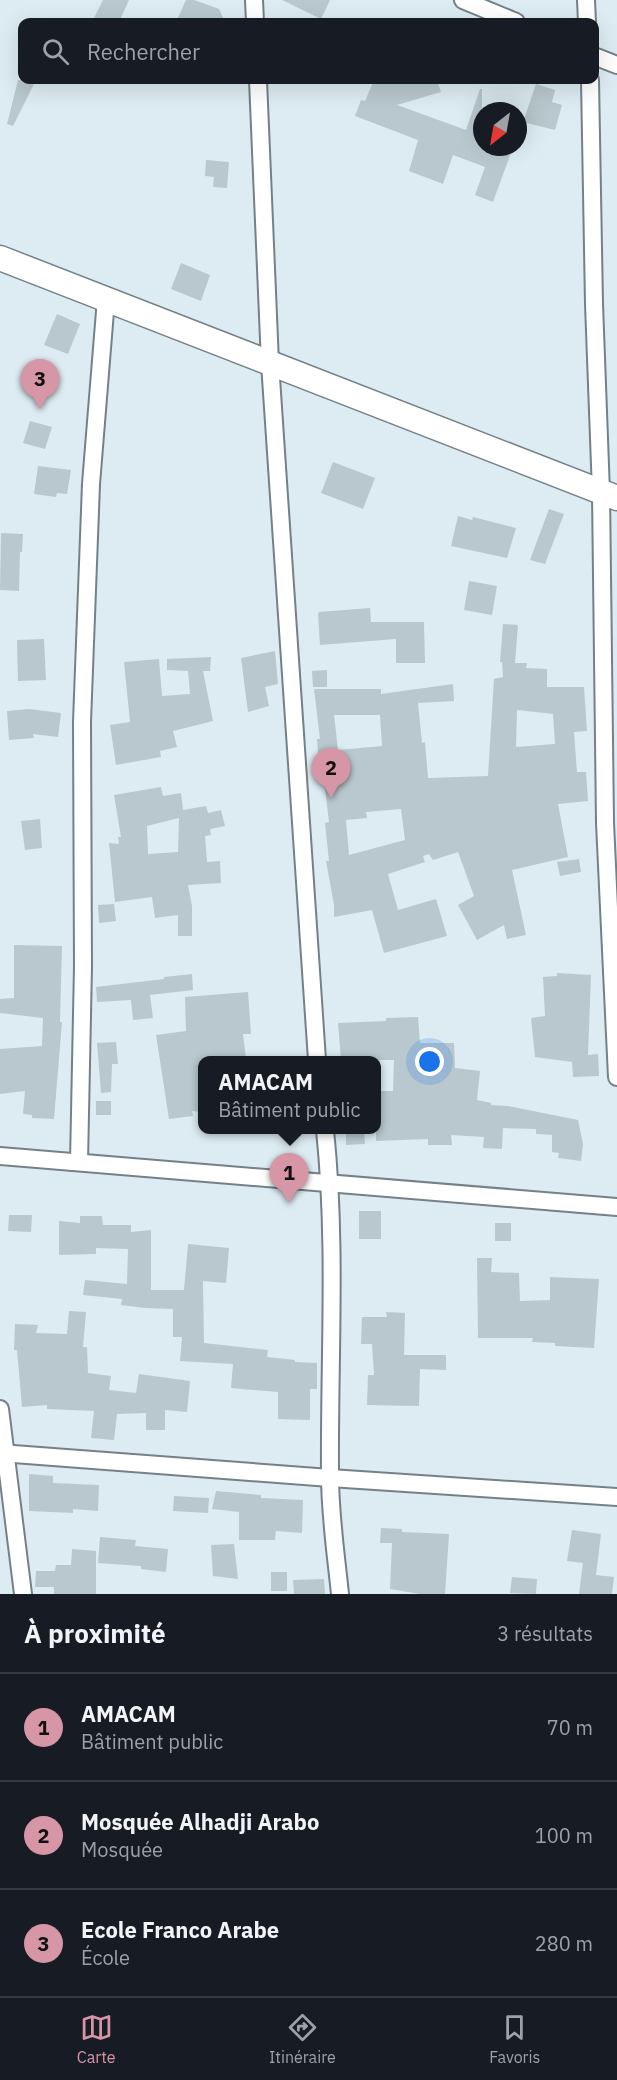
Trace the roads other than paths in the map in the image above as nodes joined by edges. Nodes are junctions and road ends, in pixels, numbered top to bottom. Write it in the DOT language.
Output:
graph roads {
  1 [pos="254,0"];
  2 [pos="463,0"];
  3 [pos="586,0"];
  4 [pos="255,18"];
  5 [pos="506,18"];
  6 [pos="588,18"];
  7 [pos="599,58"];
  8 [pos="617,65"];
  9 [pos="258,84"];
  10 [pos="590,84"];
  11 [pos="0,258"];
  12 [pos="106,299"];
  13 [pos="270,363"];
  14 [pos="609,495"];
  15 [pos="317,1056"];
  16 [pos="617,1077"];
  17 [pos="325,1134"];
  18 [pos="0,1156"];
  19 [pos="79,1162"];
  20 [pos="331,1183"];
  21 [pos="617,1207"];
  22 [pos="0,1408"];
  23 [pos="2,1453"];
  24 [pos="330,1478"];
  25 [pos="617,1497"];
  26 [pos="23,1594"];
  27 [pos="340,1594"];
  1 -- 4 [label="street"];
  2 -- 5 [label="street"];
  3 -- 6 [label="street"];
  7 -- 8 [label="street"];
  9 -- 13 [label="street"];
  10 -- 14 [label="street"];
  11 -- 12 [label="street"];
  12 -- 13 [label="street"];
  12 -- 19 [label="street"];
  13 -- 14 [label="street"];
  13 -- 15 [label="street"];
  14 -- 16 [label="street"];
  17 -- 20 [label="street"];
  18 -- 19 [label="street"];
  19 -- 20 [label="street"];
  20 -- 21 [label="street"];
  20 -- 24 [label="street"];
  22 -- 23 [label="street"];
  23 -- 24 [label="street"];
  23 -- 26 [label="street"];
  24 -- 25 [label="street"];
  24 -- 27 [label="street"];
}
